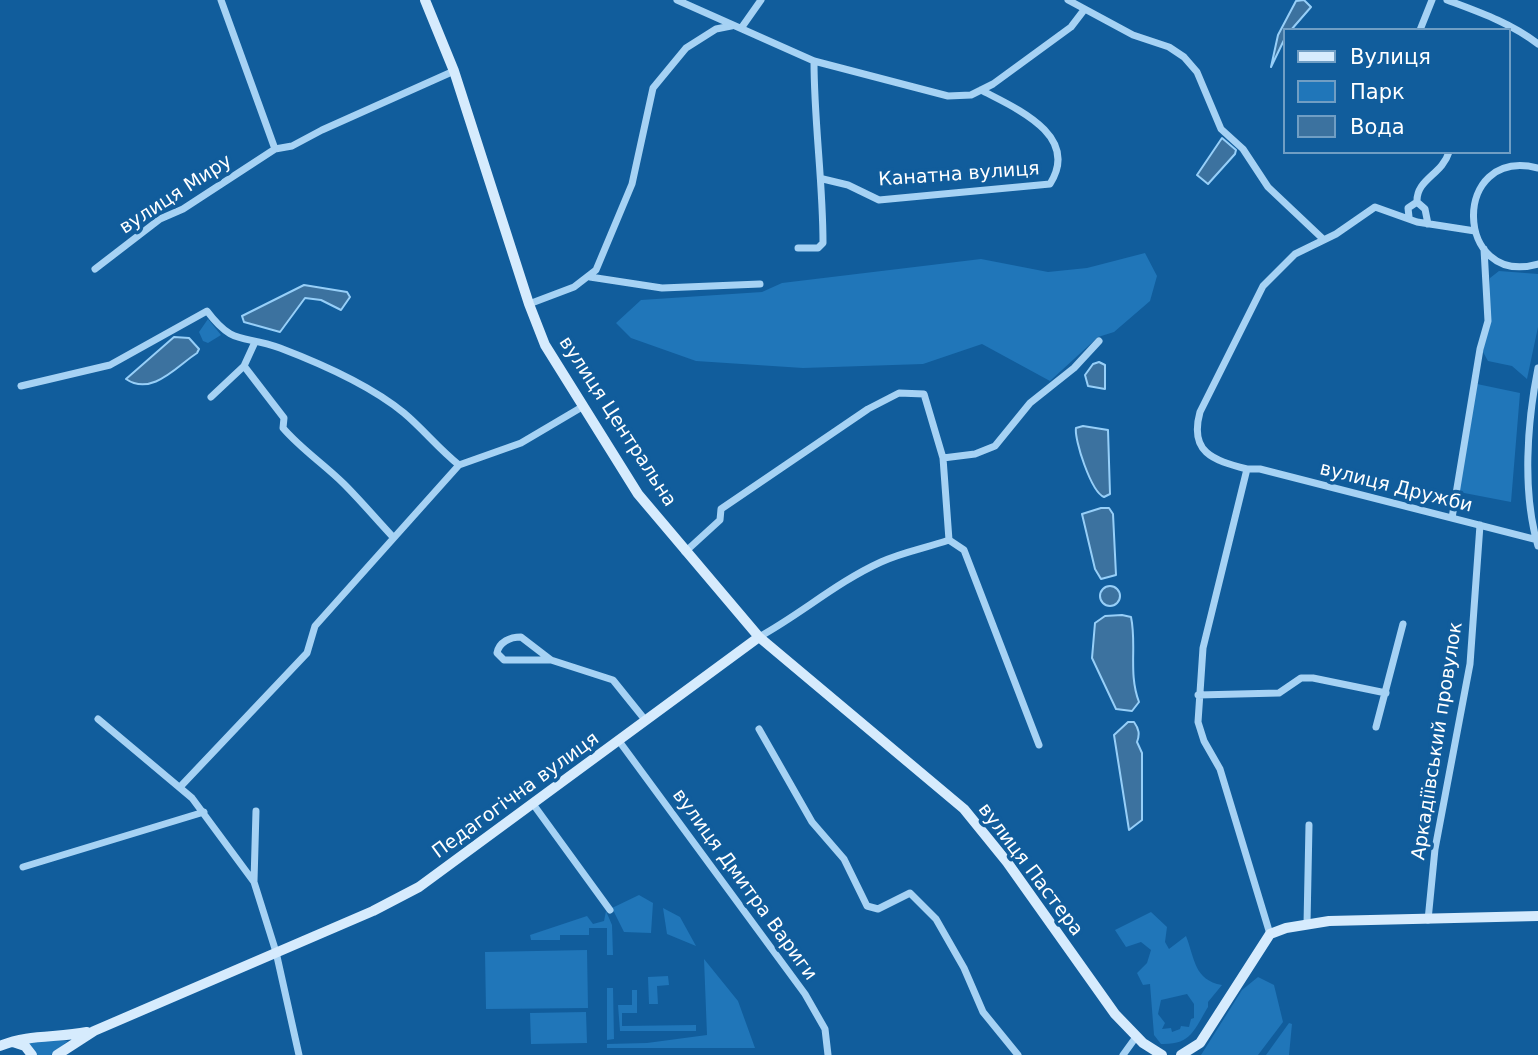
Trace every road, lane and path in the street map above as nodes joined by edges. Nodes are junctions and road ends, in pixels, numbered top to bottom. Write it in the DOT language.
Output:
graph roads {
  1 [pos="221,0"];
  2 [pos="425,0"];
  3 [pos="677,0"];
  4 [pos="761,0"];
  5 [pos="1068,0"];
  6 [pos="1432,0"];
  7 [pos="1447,0"];
  8 [pos="1084,10"];
  9 [pos="731,26"];
  10 [pos="742,27"];
  11 [pos="1421,28"];
  12 [pos="1538,44"];
  13 [pos="814,61"];
  14 [pos="454,71"];
  15 [pos="981,90"];
  16 [pos="275,149"];
  17 [pos="1448,154"];
  18 [pos="1538,168"];
  19 [pos="823,179"];
  20 [pos="1417,202"];
  21 [pos="1409,217"];
  22 [pos="1425,220"];
  23 [pos="1475,231"];
  24 [pos="1323,239"];
  25 [pos="798,248"];
  26 [pos="1484,249"];
  27 [pos="1538,264"];
  28 [pos="95,270"];
  29 [pos="590,277"];
  30 [pos="761,284"];
  31 [pos="529,304"];
  32 [pos="1099,341"];
  33 [pos="255,342"];
  34 [pos="244,366"];
  35 [pos="1538,368"];
  36 [pos="21,386"];
  37 [pos="211,397"];
  38 [pos="582,407"];
  39 [pos="943,458"];
  40 [pos="459,465"];
  41 [pos="1247,468"];
  42 [pos="1452,518"];
  43 [pos="1480,525"];
  44 [pos="393,537"];
  45 [pos="949,540"];
  46 [pos="1537,542"];
  47 [pos="685,552"];
  48 [pos="1403,624"];
  49 [pos="759,637"];
  50 [pos="551,660"];
  51 [pos="1386,693"];
  52 [pos="1198,695"];
  53 [pos="98,719"];
  54 [pos="646,721"];
  55 [pos="1376,727"];
  56 [pos="759,730"];
  57 [pos="619,741"];
  58 [pos="1039,745"];
  59 [pos="181,786"];
  60 [pos="533,804"];
  61 [pos="256,811"];
  62 [pos="204,812"];
  63 [pos="1309,825"];
  64 [pos="23,867"];
  65 [pos="254,882"];
  66 [pos="610,909"];
  67 [pos="1538,916"];
  68 [pos="1428,920"];
  69 [pos="1307,924"];
  70 [pos="1270,934"];
  71 [pos="276,953"];
  72 [pos="94,1031"];
  73 [pos="1139,1040"];
  74 [pos="4,1044"];
  75 [pos="1193,1051"];
  76 [pos="32,1055"];
  77 [pos="57,1055"];
  78 [pos="299,1055"];
  79 [pos="828,1055"];
  80 [pos="1018,1055"];
  81 [pos="1123,1055"];
  82 [pos="1150,1055"];
  83 [pos="1162,1055"];
  84 [pos="1181,1055"];
  1 -- 16 [label="street"];
  2 -- 14 [label="street, вулиця Центральна"];
  3 -- 9 [label="street"];
  4 -- 10 [label="street"];
  5 -- 8 [label="street"];
  6 -- 11 [label="street"];
  7 -- 12 [label="street"];
  8 -- 15 [label="street"];
  8 -- 24 [label="street"];
  9 -- 10 [label="street"];
  9 -- 29 [label="street"];
  10 -- 13 [label="street"];
  13 -- 15 [label="street"];
  13 -- 19 [label="street"];
  14 -- 16 [label="street, вулиця Миру"];
  14 -- 31 [label="street, вулиця Центральна"];
  15 -- 19 [label="street, Канатна вулиця"];
  16 -- 28 [label="street, вулиця Миру"];
  17 -- 20 [label="street"];
  18 -- 23 [label="street"];
  19 -- 25 [label="street"];
  20 -- 21 [label="street"];
  20 -- 22 [label="street"];
  21 -- 22 [label="street"];
  21 -- 24 [label="street"];
  22 -- 23 [label="street"];
  23 -- 26 [label="street"];
  24 -- 41 [label="street, вулиця Дружби"];
  26 -- 27 [label="street"];
  26 -- 42 [label="street"];
  29 -- 30 [label="street"];
  29 -- 31 [label="street"];
  31 -- 38 [label="street, вулиця Центральна"];
  32 -- 39 [label="street"];
  33 -- 34 [label="street"];
  33 -- 36 [label="street"];
  33 -- 40 [label="street"];
  34 -- 37 [label="street"];
  34 -- 44 [label="street"];
  35 -- 46 [label="street"];
  38 -- 40 [label="street"];
  38 -- 47 [label="street, вулиця Центральна"];
  39 -- 45 [label="street"];
  39 -- 47 [label="street"];
  40 -- 44 [label="street"];
  41 -- 42 [label="street, вулиця Дружби"];
  41 -- 52 [label="street"];
  42 -- 43 [label="street, вулиця Дружби"];
  43 -- 46 [label="street, вулиця Дружби"];
  43 -- 68 [label="street, Аркадіївський провулок"];
  44 -- 59 [label="street"];
  45 -- 49 [label="street"];
  45 -- 58 [label="street"];
  47 -- 49 [label="street, вулиця Центральна"];
  48 -- 51 [label="street"];
  49 -- 54 [label="street, Педагогічна вулиця"];
  49 -- 73 [label="street, вулиця Пастера"];
  50 -- 50 [label="street"];
  50 -- 54 [label="street"];
  51 -- 52 [label="street"];
  51 -- 55 [label="street"];
  52 -- 70 [label="street"];
  53 -- 59 [label="street"];
  54 -- 57 [label="street, Педагогічна вулиця"];
  56 -- 80 [label="street"];
  57 -- 60 [label="street, Педагогічна вулиця"];
  57 -- 79 [label="street, вулиця Дмитра Вариги"];
  59 -- 62 [label="street"];
  60 -- 66 [label="street"];
  60 -- 71 [label="street, Педагогічна вулиця"];
  61 -- 65 [label="street"];
  62 -- 64 [label="street"];
  62 -- 65 [label="street"];
  63 -- 69 [label="street"];
  65 -- 71 [label="street"];
  67 -- 68 [label="street"];
  68 -- 69 [label="street"];
  69 -- 70 [label="street"];
  70 -- 75 [label="street"];
  71 -- 72 [label="street, Педагогічна вулиця"];
  71 -- 78 [label="street"];
  72 -- 74 [label="street"];
  72 -- 77 [label="street"];
  73 -- 81 [label="street"];
  73 -- 82 [label="street"];
  73 -- 83 [label="street, вулиця Пастера"];
  74 -- 76 [label="street"];
  75 -- 84 [label="street"];
}
